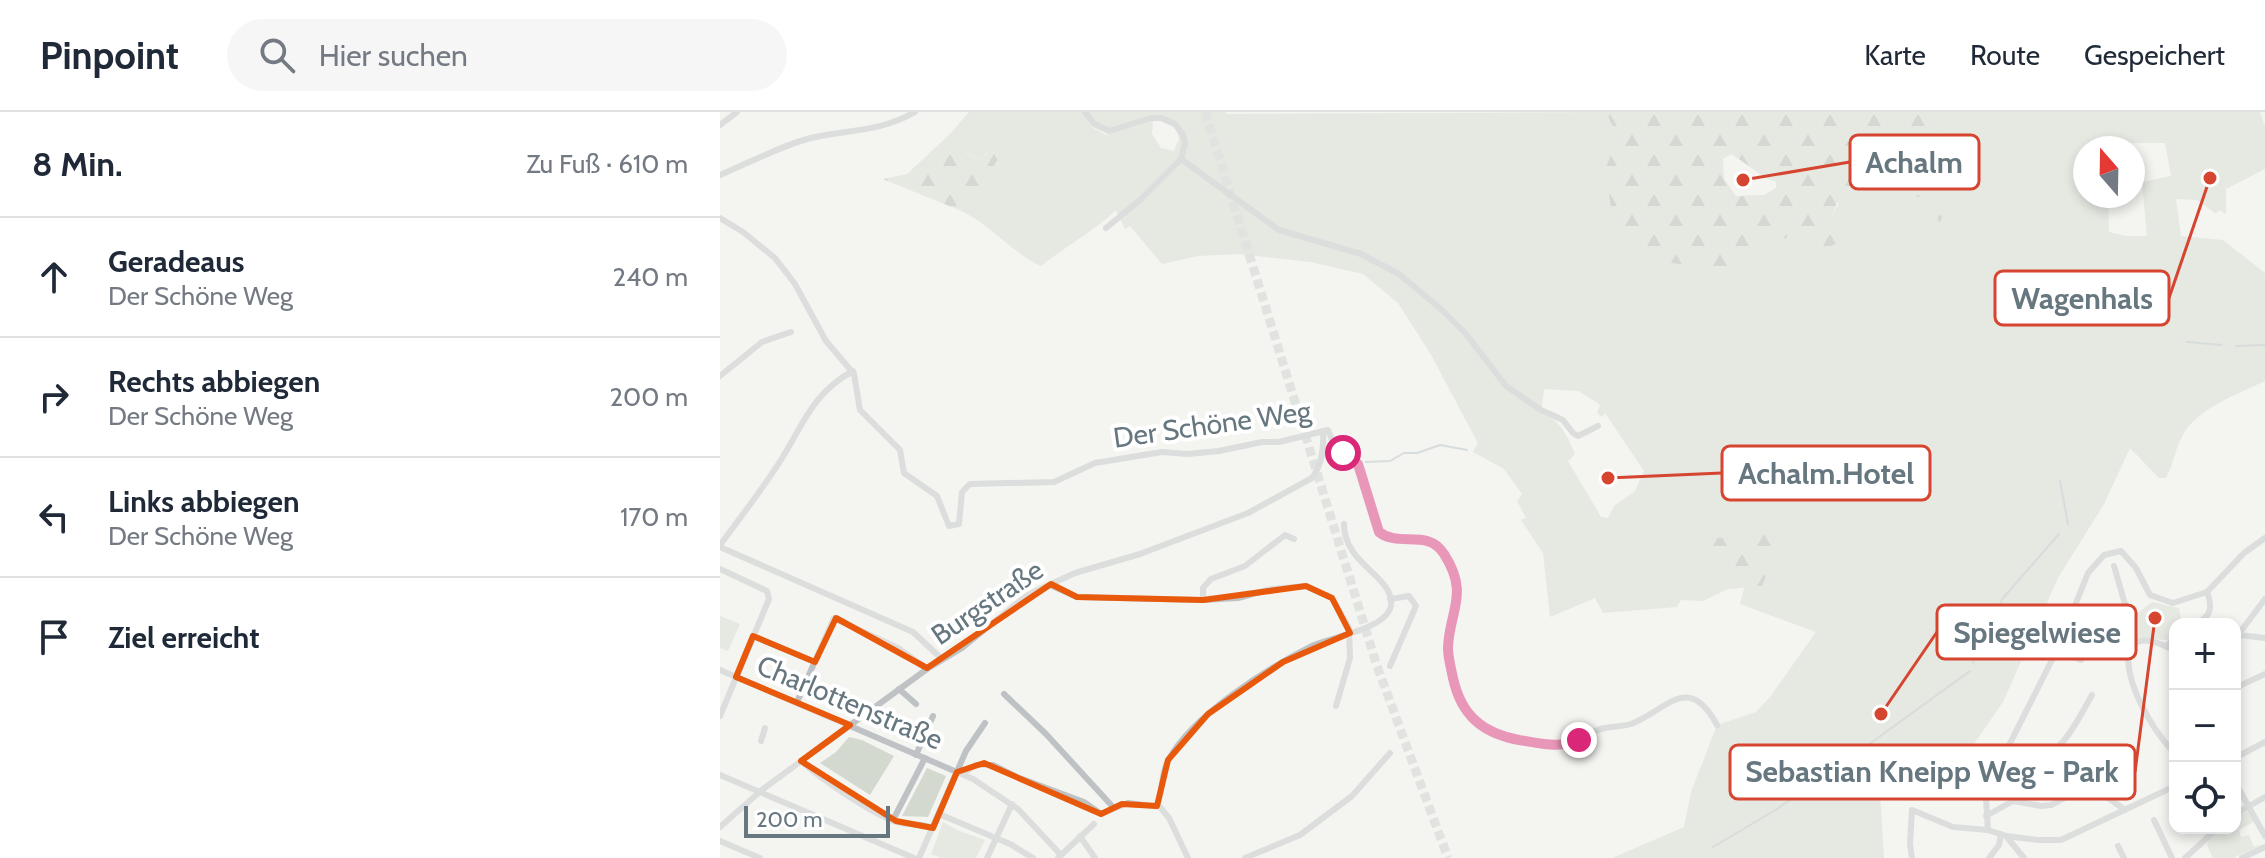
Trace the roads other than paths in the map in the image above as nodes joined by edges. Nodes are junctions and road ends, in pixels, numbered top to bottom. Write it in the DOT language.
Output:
graph roads {
  1 [pos="737,112"];
  2 [pos="915,112"];
  3 [pos="1085,112"];
  4 [pos="720,125"];
  5 [pos="1181,159"];
  6 [pos="720,175"];
  7 [pos="720,218"];
  8 [pos="1106,228"];
  9 [pos="791,332"];
  10 [pos="853,371"];
  11 [pos="720,376"];
  12 [pos="1598,426"];
  13 [pos="1323,431"];
  14 [pos="1344,524"];
  15 [pos="2265,538"];
  16 [pos="1294,539"];
  17 [pos="720,546"];
  18 [pos="2114,566"];
  19 [pos="720,569"];
  20 [pos="1046,585"];
  21 [pos="2207,592"];
  22 [pos="1390,599"];
  23 [pos="2265,599"];
  24 [pos="1203,600"];
  25 [pos="2071,613"];
  26 [pos="2207,618"];
  27 [pos="2093,622"];
  28 [pos="2241,632"];
  29 [pos="1350,633"];
  30 [pos="753,636"];
  31 [pos="2241,637"];
  32 [pos="2265,638"];
  33 [pos="2136,642"];
  34 [pos="2169,644"];
  35 [pos="2167,646"];
  36 [pos="2057,650"];
  37 [pos="942,659"];
  38 [pos="2081,660"];
  39 [pos="815,662"];
  40 [pos="1390,666"];
  41 [pos="927,669"];
  42 [pos="724,672"];
  43 [pos="2265,674"];
  44 [pos="736,677"];
  45 [pos="2241,685"];
  46 [pos="899,689"];
  47 [pos="1004,694"];
  48 [pos="2092,695"];
  49 [pos="797,702"];
  50 [pos="916,704"];
  51 [pos="1336,706"];
  52 [pos="720,716"];
  53 [pos="933,716"];
  54 [pos="985,723"];
  55 [pos="850,725"];
  56 [pos="1717,725"];
  57 [pos="765,728"];
  58 [pos="761,741"];
  59 [pos="2265,742"];
  60 [pos="2169,747"];
  61 [pos="2008,750"];
  62 [pos="1390,753"];
  63 [pos="916,755"];
  64 [pos="2241,755"];
  65 [pos="2122,756"];
  66 [pos="925,758"];
  67 [pos="801,761"];
  68 [pos="1376,767"];
  69 [pos="1383,772"];
  70 [pos="960,773"];
  71 [pos="720,775"];
  72 [pos="2090,785"];
  73 [pos="2169,789"];
  74 [pos="759,792"];
  75 [pos="2241,792"];
  76 [pos="2265,797"];
  77 [pos="1012,804"];
  78 [pos="2249,805"];
  79 [pos="1157,806"];
  80 [pos="1113,807"];
  81 [pos="2125,810"];
  82 [pos="2241,810"];
  83 [pos="939,814"];
  84 [pos="1986,816"];
  85 [pos="893,820"];
  86 [pos="2154,820"];
  87 [pos="1094,824"];
  88 [pos="720,827"];
  89 [pos="933,828"];
  90 [pos="1988,830"];
  91 [pos="2211,834"];
  92 [pos="2004,835"];
  93 [pos="1080,836"];
  94 [pos="2265,836"];
  95 [pos="995,838"];
  96 [pos="720,841"];
  97 [pos="2118,846"];
  98 [pos="2265,847"];
  99 [pos="1059,856"];
  100 [pos="760,858"];
  101 [pos="917,858"];
  102 [pos="987,858"];
  103 [pos="1033,858"];
  104 [pos="1095,858"];
  105 [pos="1188,858"];
  106 [pos="1245,858"];
  107 [pos="1912,858"];
  108 [pos="1989,858"];
  109 [pos="2024,858"];
  110 [pos="2124,858"];
  111 [pos="2172,858"];
  112 [pos="2185,858"];
  113 [pos="2242,858"];
  1 -- 4 [label="street"];
  2 -- 6 [label="street"];
  3 -- 5 [label="street"];
  5 -- 8 [label="street"];
  5 -- 12 [label="street"];
  7 -- 10 [label="street"];
  9 -- 11 [label="street"];
  10 -- 13 [label="street, Der Schöne Weg"];
  10 -- 17 [label="street"];
  13 -- 20 [label="street, Burgstraße"];
  13 -- 56 [label="street, Der Schöne Weg"];
  14 -- 22 [label="street"];
  15 -- 21 [label="street"];
  16 -- 24 [label="street"];
  17 -- 37 [label="street"];
  18 -- 33 [label="street"];
  19 -- 30 [label="street"];
  20 -- 24 [label="street"];
  20 -- 37 [label="street, Burgstraße"];
  21 -- 25 [label="street"];
  21 -- 26 [label="street"];
  22 -- 29 [label="street"];
  22 -- 40 [label="street"];
  23 -- 28 [label="street"];
  24 -- 29 [label="street"];
  25 -- 27 [label="street"];
  25 -- 36 [label="street"];
  29 -- 51 [label="street"];
  29 -- 79 [label="street"];
  30 -- 39 [label="street"];
  30 -- 44 [label="street"];
  31 -- 32 [label="street"];
  33 -- 35 [label="street"];
  33 -- 60 [label="street"];
  34 -- 35 [label="street"];
  36 -- 38 [label="street"];
  36 -- 61 [label="street"];
  37 -- 41 [label="street, Burgstraße"];
  39 -- 41 [label="street"];
  39 -- 49 [label="street"];
  41 -- 46 [label="street, Burgstraße"];
  42 -- 44 [label="street, Charlottenstraße"];
  43 -- 45 [label="street"];
  44 -- 49 [label="street, Charlottenstraße"];
  44 -- 52 [label="street"];
  46 -- 50 [label="street"];
  46 -- 55 [label="street, Burgstraße"];
  47 -- 80 [label="street"];
  48 -- 61 [label="street"];
  49 -- 55 [label="street, Charlottenstraße"];
  53 -- 63 [label="street"];
  54 -- 70 [label="street"];
  55 -- 63 [label="street, Charlottenstraße"];
  55 -- 67 [label="street, Burgstraße"];
  57 -- 58 [label="street"];
  59 -- 64 [label="street"];
  61 -- 84 [label="street"];
  62 -- 68 [label="street"];
  63 -- 66 [label="street, Charlottenstraße"];
  65 -- 72 [label="street"];
  66 -- 70 [label="street, Charlottenstraße"];
  66 -- 85 [label="street"];
  67 -- 74 [label="street, Burgstraße"];
  67 -- 85 [label="street"];
  68 -- 69 [label="street"];
  68 -- 106 [label="street"];
  70 -- 77 [label="street, Charlottenstraße"];
  70 -- 80 [label="street, Charlottenstraße"];
  70 -- 83 [label="street"];
  71 -- 74 [label="street"];
  72 -- 81 [label="street"];
  72 -- 84 [label="street"];
  73 -- 81 [label="street"];
  74 -- 88 [label="street, Burgstraße"];
  74 -- 101 [label="street"];
  75 -- 78 [label="street"];
  76 -- 78 [label="street"];
  77 -- 95 [label="street"];
  77 -- 99 [label="street, Charlottenstraße"];
  78 -- 82 [label="street"];
  78 -- 94 [label="street"];
  79 -- 80 [label="street, Charlottenstraße"];
  79 -- 105 [label="street"];
  81 -- 92 [label="street"];
  83 -- 89 [label="street"];
  83 -- 95 [label="street"];
  84 -- 90 [label="street"];
  85 -- 89 [label="street"];
  86 -- 111 [label="street"];
  87 -- 93 [label="street"];
  89 -- 101 [label="street"];
  90 -- 92 [label="street"];
  90 -- 107 [label="street"];
  91 -- 112 [label="street"];
  92 -- 108 [label="street"];
  92 -- 109 [label="street"];
  93 -- 99 [label="street"];
  93 -- 104 [label="street"];
  95 -- 102 [label="street"];
  95 -- 103 [label="street"];
  96 -- 100 [label="street"];
  97 -- 110 [label="street"];
  98 -- 113 [label="street"];
}
